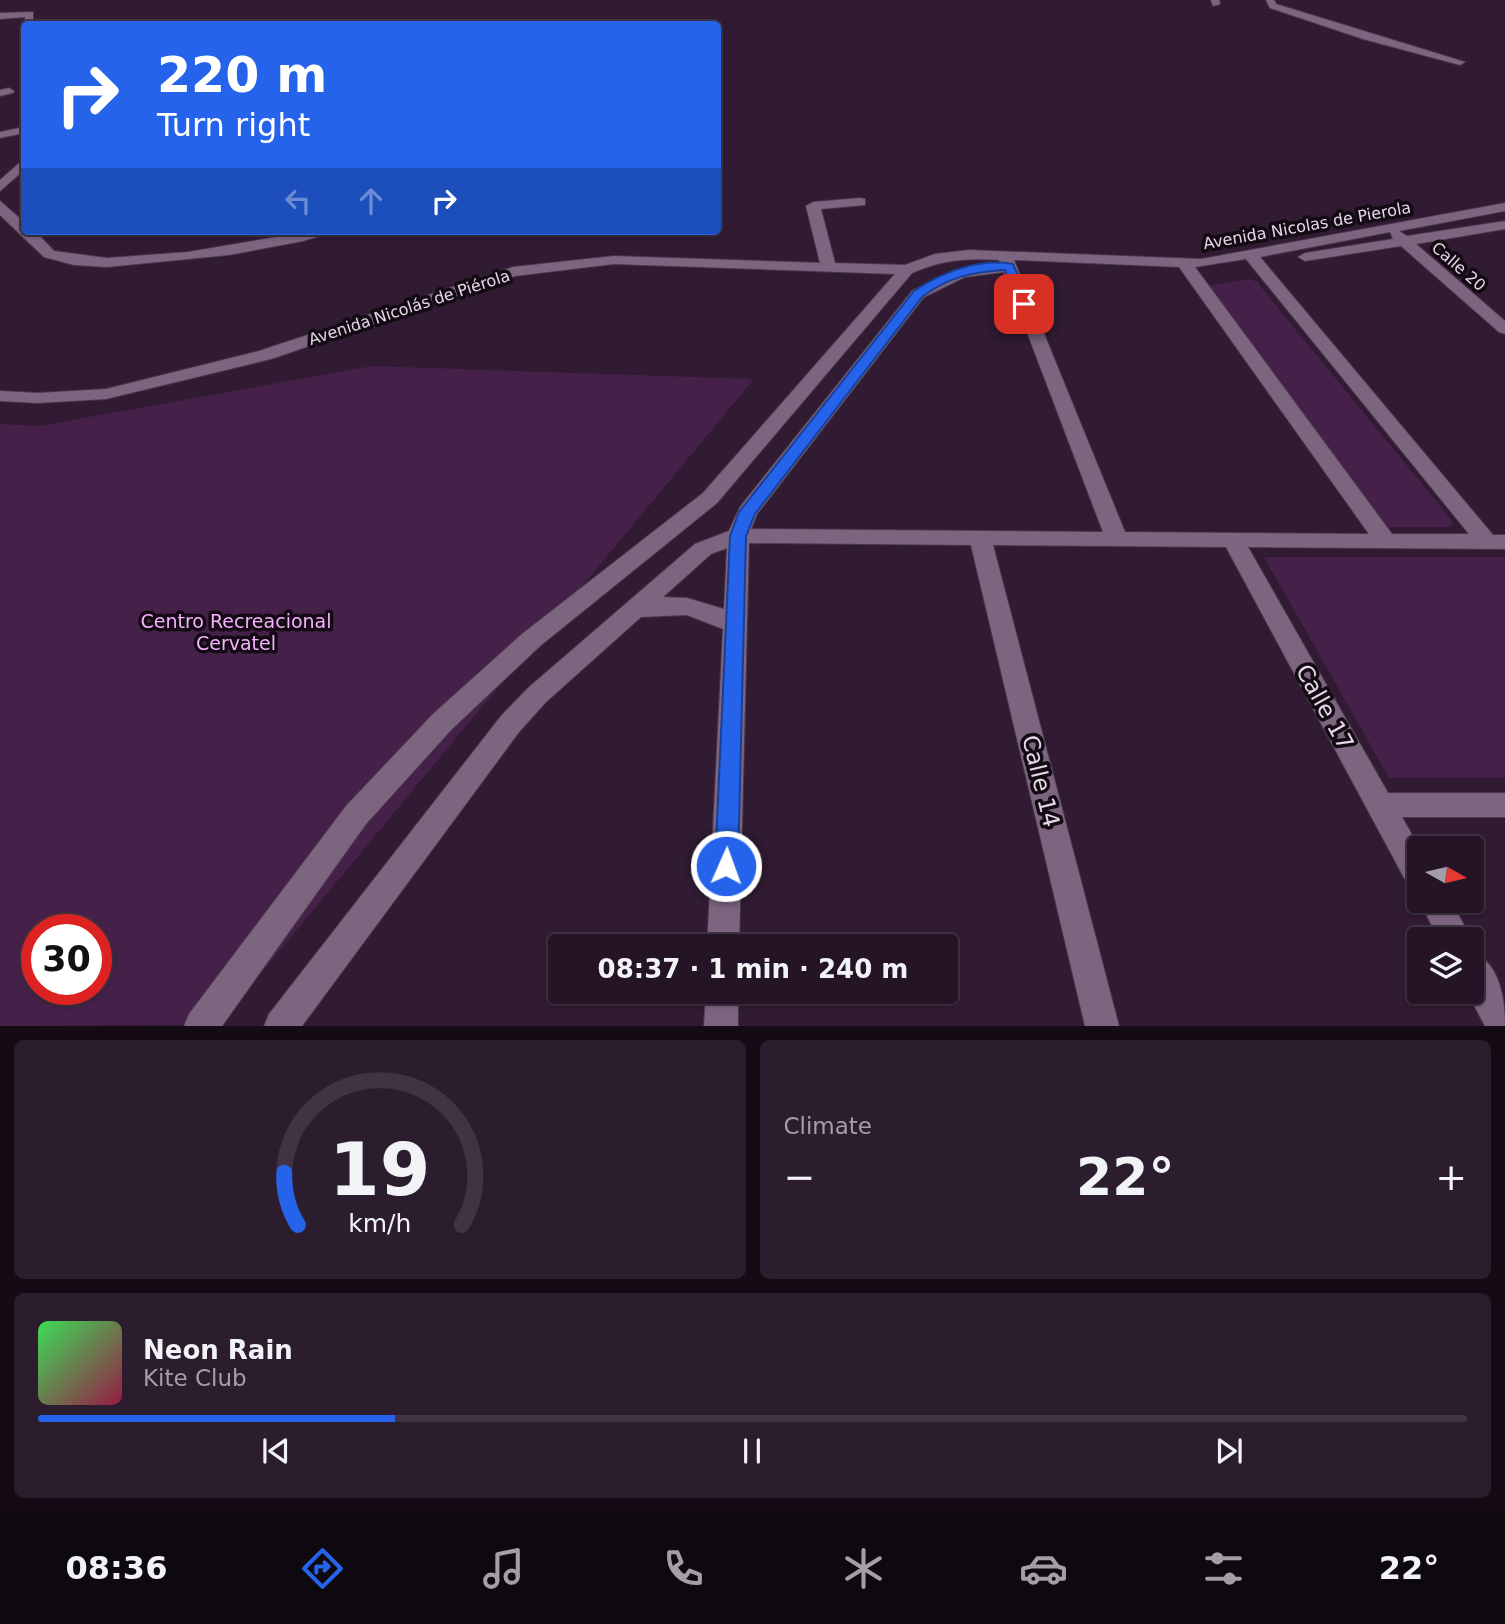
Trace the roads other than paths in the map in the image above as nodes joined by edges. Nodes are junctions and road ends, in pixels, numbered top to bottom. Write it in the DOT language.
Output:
graph roads {
  1 [pos="1270,0"];
  2 [pos="0,16"];
  3 [pos="29,21"];
  4 [pos="1460,62"];
  5 [pos="21,131"];
  6 [pos="0,135"];
  7 [pos="21,166"];
  8 [pos="1,184"];
  9 [pos="860,202"];
  10 [pos="0,205"];
  11 [pos="1505,208"];
  12 [pos="1505,225"];
  13 [pos="21,226"];
  14 [pos="1390,228"];
  15 [pos="30,235"];
  16 [pos="311,235"];
  17 [pos="1404,241"];
  18 [pos="1253,258"];
  19 [pos="1007,260"];
  20 [pos="829,267"];
  21 [pos="1189,269"];
  22 [pos="907,270"];
  23 [pos="1505,329"];
  24 [pos="0,396"];
  25 [pos="738,536"];
  26 [pos="980,536"];
  27 [pos="1116,537"];
  28 [pos="1232,538"];
  29 [pos="1386,541"];
  30 [pos="1496,543"];
  31 [pos="634,609"];
  32 [pos="735,625"];
  33 [pos="1380,805"];
  34 [pos="1505,805"];
  35 [pos="1407,853"];
  36 [pos="723,934"];
  37 [pos="1484,990"];
  38 [pos="721,1004"];
  39 [pos="201,1026"];
  40 [pos="281,1026"];
  41 [pos="720,1026"];
  42 [pos="1102,1026"];
  43 [pos="1504,1026"];
  1 -- 4 [label="street"];
  2 -- 3 [label="street"];
  5 -- 6 [label="street"];
  7 -- 8 [label="street"];
  9 -- 20 [label="street"];
  10 -- 13 [label="street"];
  11 -- 14 [label="street, Avenida Nicolas de Pierola"];
  12 -- 17 [label="street"];
  14 -- 17 [label="street, Calle 20"];
  14 -- 18 [label="street, Avenida Nicolas de Pierola"];
  15 -- 16 [label="street"];
  17 -- 18 [label="street"];
  17 -- 23 [label="street, Calle 20"];
  18 -- 21 [label="street"];
  18 -- 30 [label="street"];
  19 -- 21 [label="street"];
  19 -- 22 [label="street"];
  19 -- 25 [label="street"];
  19 -- 27 [label="street"];
  20 -- 22 [label="street, Avenida Nicolás de Piérola"];
  20 -- 24 [label="street, Avenida Nicolás de Piérola"];
  21 -- 29 [label="street"];
  22 -- 39 [label="street"];
  25 -- 26 [label="street"];
  25 -- 31 [label="street"];
  25 -- 32 [label="street"];
  26 -- 27 [label="street"];
  26 -- 42 [label="street, Calle 14"];
  27 -- 28 [label="street"];
  28 -- 29 [label="street"];
  28 -- 33 [label="street, Calle 17"];
  29 -- 30 [label="street"];
  31 -- 32 [label="street"];
  31 -- 40 [label="street"];
  32 -- 36 [label="street"];
  33 -- 34 [label="street"];
  33 -- 35 [label="street, Calle 17"];
  37 -- 43 [label="street"];
  38 -- 41 [label="street"];
}
